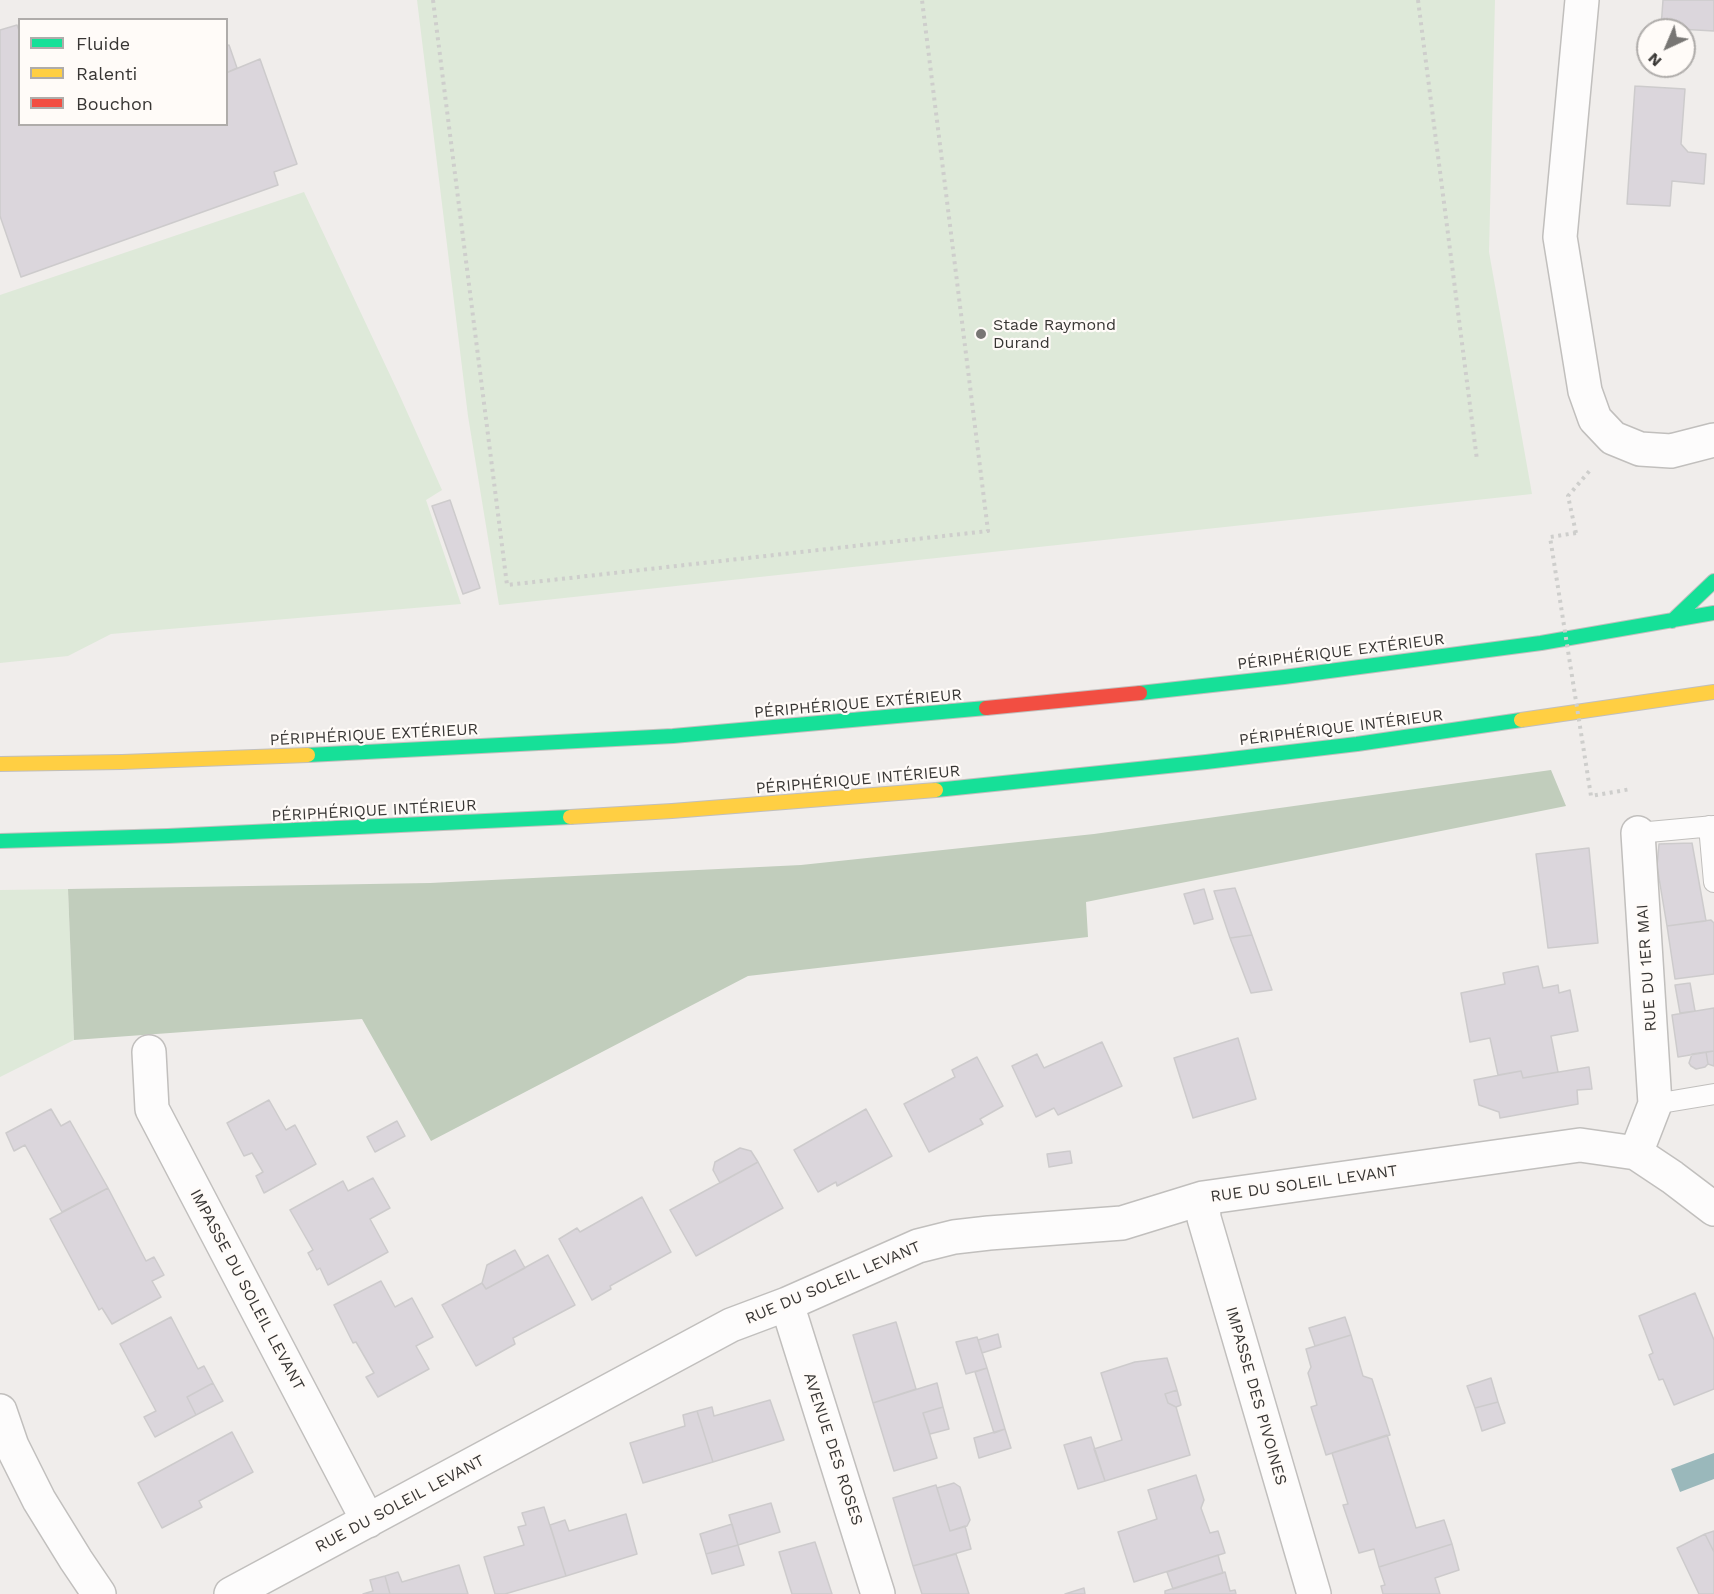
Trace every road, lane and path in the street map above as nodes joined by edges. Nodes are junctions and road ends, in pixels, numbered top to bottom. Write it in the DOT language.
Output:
graph roads {
  1 [pos="433,0"];
  2 [pos="922,0"];
  3 [pos="1418,0"];
  4 [pos="1582,0"];
  5 [pos="1714,440"];
  6 [pos="1477,460"];
  7 [pos="1568,496"];
  8 [pos="1714,581"];
  9 [pos="1714,613"];
  10 [pos="1672,621"];
  11 [pos="1714,692"];
  12 [pos="0,764"];
  13 [pos="1631,789"];
  14 [pos="1711,826"];
  15 [pos="1638,832"];
  16 [pos="0,841"];
  17 [pos="1714,882"];
  18 [pos="148,1052"];
  19 [pos="1714,1094"];
  20 [pos="1655,1104"];
  21 [pos="1636,1153"];
  22 [pos="1203,1198"];
  23 [pos="1714,1209"];
  24 [pos="787,1304"];
  25 [pos="0,1411"];
  26 [pos="368,1521"];
  27 [pos="99,1594"];
  28 [pos="231,1594"];
  29 [pos="878,1594"];
  30 [pos="1314,1594"];
  1 -- 2 [label="path"];
  3 -- 6 [label="path"];
  4 -- 5 [label="street"];
  7 -- 13 [label="path, bridge"];
  8 -- 10 [label="highway"];
  9 -- 10 [label="highway, PÉRIPHÉRIQUE EXTÉRIEUR"];
  10 -- 12 [label="highway, PÉRIPHÉRIQUE EXTÉRIEUR"];
  11 -- 16 [label="highway, PÉRIPHÉRIQUE INTÉRIEUR"];
  14 -- 15 [label="lane"];
  14 -- 17 [label="lane"];
  15 -- 20 [label="street, RUE DU 1ER MAI"];
  18 -- 26 [label="street, IMPASSE DU SOLEIL LEVANT"];
  19 -- 20 [label="lane"];
  20 -- 21 [label="street, RUE DU 1ER MAI"];
  21 -- 22 [label="street, RUE DU SOLEIL LEVANT"];
  21 -- 23 [label="street"];
  22 -- 24 [label="street, RUE DU SOLEIL LEVANT"];
  22 -- 30 [label="street, IMPASSE DES PIVOINES"];
  24 -- 26 [label="street, RUE DU SOLEIL LEVANT"];
  24 -- 29 [label="street, AVENUE DES ROSES"];
  25 -- 27 [label="street"];
  26 -- 28 [label="street, RUE DU SOLEIL LEVANT"];
}
